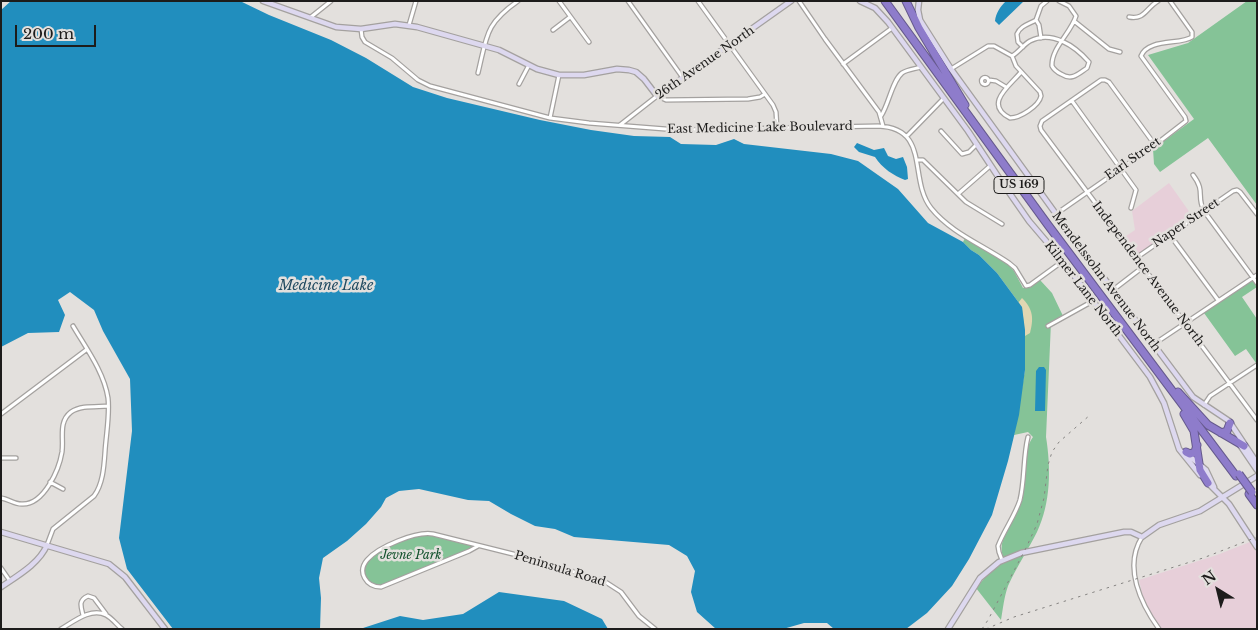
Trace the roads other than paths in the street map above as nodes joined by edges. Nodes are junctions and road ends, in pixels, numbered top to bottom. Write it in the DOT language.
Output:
graph roads {
  1 [pos="263,1"];
  2 [pos="331,1"];
  3 [pos="416,1"];
  4 [pos="518,1"];
  5 [pos="559,1"];
  6 [pos="628,1"];
  7 [pos="698,1"];
  8 [pos="791,1"];
  9 [pos="799,1"];
  10 [pos="860,1"];
  11 [pos="885,1"];
  12 [pos="890,1"];
  13 [pos="906,1"];
  14 [pos="919,1"];
  15 [pos="1047,1"];
  16 [pos="1059,1"];
  17 [pos="1158,1"];
  18 [pos="1170,1"];
  19 [pos="311,17"];
  20 [pos="570,17"];
  21 [pos="1129,17"];
  22 [pos="1036,20"];
  23 [pos="1074,21"];
  24 [pos="409,25"];
  25 [pos="893,27"];
  26 [pos="361,29"];
  27 [pos="553,30"];
  28 [pos="1041,38"];
  29 [pos="588,42"];
  30 [pos="1062,42"];
  31 [pos="730,45"];
  32 [pos="484,46"];
  33 [pos="1023,47"];
  34 [pos="1120,52"];
  35 [pos="1012,56"];
  36 [pos="843,64"];
  37 [pos="529,65"];
  38 [pos="922,67"];
  39 [pos="951,70"];
  40 [pos="478,72"];
  41 [pos="1020,72"];
  42 [pos="559,75"];
  43 [pos="683,78"];
  44 [pos="989,80"];
  45 [pos="519,84"];
  46 [pos="1006,87"];
  47 [pos="765,94"];
  48 [pos="657,96"];
  49 [pos="944,98"];
  50 [pos="1072,101"];
  51 [pos="965,105"];
  52 [pos="881,116"];
  53 [pos="550,118"];
  54 [pos="620,125"];
  55 [pos="882,126"];
  56 [pos="777,128"];
  57 [pos="941,131"];
  58 [pos="908,136"];
  59 [pos="977,144"];
  60 [pos="1155,145"];
  61 [pos="917,160"];
  62 [pos="990,166"];
  63 [pos="1120,168"];
  64 [pos="1193,175"];
  65 [pos="1087,192"];
  66 [pos="958,194"];
  67 [pos="1131,208"];
  68 [pos="1204,211"];
  69 [pos="1056,214"];
  70 [pos="1257,214"];
  71 [pos="1002,224"];
  72 [pos="1170,235"];
  73 [pos="1136,258"];
  74 [pos="1063,262"];
  75 [pos="1143,267"];
  76 [pos="1257,275"];
  77 [pos="1252,277"];
  78 [pos="1257,283"];
  79 [pos="1113,290"];
  80 [pos="1218,300"];
  81 [pos="1093,301"];
  82 [pos="1184,323"];
  83 [pos="72,326"];
  84 [pos="1048,326"];
  85 [pos="1153,344"];
  86 [pos="86,350"];
  87 [pos="1257,365"];
  88 [pos="1154,367"];
  89 [pos="1229,383"];
  90 [pos="1174,387"];
  91 [pos="1203,405"];
  92 [pos="108,406"];
  93 [pos="1,414"];
  94 [pos="1257,420"];
  95 [pos="1230,423"];
  96 [pos="1221,433"];
  97 [pos="1028,437"];
  98 [pos="1176,441"];
  99 [pos="1241,444"];
  100 [pos="1197,445"];
  101 [pos="1186,452"];
  102 [pos="1,458"];
  103 [pos="16,458"];
  104 [pos="1199,464"];
  105 [pos="1257,464"];
  106 [pos="1257,470"];
  107 [pos="1237,475"];
  108 [pos="1257,476"];
  109 [pos="50,482"];
  110 [pos="1208,483"];
  111 [pos="63,489"];
  112 [pos="1215,490"];
  113 [pos="1253,495"];
  114 [pos="1223,497"];
  115 [pos="1,498"];
  116 [pos="1257,505"];
  117 [pos="1,532"];
  118 [pos="1142,537"];
  119 [pos="47,545"];
  120 [pos="478,546"];
  121 [pos="1257,547"];
  122 [pos="1002,560"];
  123 [pos="1,568"];
  124 [pos="10,581"];
  125 [pos="1,587"];
  126 [pos="106,614"];
  127 [pos="84,615"];
  128 [pos="64,628"];
  129 [pos="122,629"];
  130 [pos="165,629"];
  131 [pos="655,629"];
  132 [pos="948,629"];
  133 [pos="1159,629"];
  1 -- 19 [label="street"];
  2 -- 19 [label="street"];
  3 -- 24 [label="street"];
  4 -- 32 [label="street"];
  5 -- 20 [label="street"];
  6 -- 43 [label="street"];
  7 -- 31 [label="street"];
  8 -- 31 [label="street, 26th Avenue North"];
  9 -- 36 [label="street"];
  10 -- 25 [label="street, Kilmer Lane North"];
  11 -- 88 [label="highway, US 169"];
  12 -- 51 [label="highway, US 169"];
  13 -- 51 [label="highway"];
  14 -- 39 [label="street, Mendelssohn Avenue North"];
  15 -- 22 [label="street"];
  16 -- 23 [label="street"];
  17 -- 21 [label="street"];
  18 -- 60 [label="street, Earl Street"];
  19 -- 26 [label="street"];
  20 -- 27 [label="street"];
  20 -- 29 [label="street"];
  22 -- 28 [label="street"];
  22 -- 33 [label="street"];
  23 -- 30 [label="street"];
  23 -- 34 [label="street"];
  24 -- 26 [label="street"];
  24 -- 32 [label="street"];
  25 -- 36 [label="street"];
  25 -- 38 [label="street, Kilmer Lane North"];
  26 -- 53 [label="street, East Medicine Lake Boulevard"];
  28 -- 30 [label="street"];
  28 -- 33 [label="street"];
  30 -- 30 [label="street"];
  31 -- 43 [label="street, 26th Avenue North"];
  31 -- 47 [label="street"];
  32 -- 37 [label="street"];
  32 -- 40 [label="street"];
  33 -- 35 [label="street"];
  35 -- 39 [label="street"];
  35 -- 41 [label="street"];
  36 -- 52 [label="street"];
  37 -- 42 [label="street"];
  37 -- 45 [label="street"];
  38 -- 49 [label="street, Kilmer Lane North"];
  38 -- 52 [label="street"];
  39 -- 69 [label="street, Mendelssohn Avenue North"];
  41 -- 46 [label="street"];
  41 -- 46 [label="street"];
  42 -- 48 [label="street"];
  42 -- 53 [label="street"];
  43 -- 48 [label="street, 26th Avenue North"];
  44 -- 46 [label="street"];
  47 -- 48 [label="street"];
  47 -- 56 [label="street"];
  48 -- 54 [label="street, 26th Avenue North"];
  49 -- 58 [label="street"];
  49 -- 59 [label="street, Kilmer Lane North"];
  50 -- 60 [label="street"];
  50 -- 63 [label="street"];
  50 -- 65 [label="street, Independence Avenue North"];
  51 -- 90 [label="highway, US 169"];
  52 -- 55 [label="street"];
  53 -- 54 [label="street, East Medicine Lake Boulevard"];
  54 -- 56 [label="street, East Medicine Lake Boulevard"];
  55 -- 56 [label="street, East Medicine Lake Boulevard"];
  55 -- 58 [label="street, East Medicine Lake Boulevard"];
  57 -- 59 [label="street"];
  58 -- 61 [label="street"];
  59 -- 62 [label="street, Kilmer Lane North"];
  60 -- 63 [label="street, Earl Street"];
  61 -- 66 [label="street"];
  61 -- 74 [label="street"];
  62 -- 66 [label="street"];
  62 -- 74 [label="street, Kilmer Lane North"];
  63 -- 65 [label="street, Earl Street"];
  63 -- 67 [label="street"];
  64 -- 68 [label="street"];
  65 -- 69 [label="street, Earl Street"];
  65 -- 73 [label="street, Independence Avenue North"];
  66 -- 71 [label="street"];
  68 -- 70 [label="street, Naper Street"];
  68 -- 72 [label="street, Naper Street"];
  68 -- 77 [label="street"];
  69 -- 79 [label="street, Mendelssohn Avenue North"];
  72 -- 73 [label="street, Naper Street"];
  72 -- 80 [label="street"];
  73 -- 75 [label="street, Independence Avenue North"];
  74 -- 81 [label="street, Kilmer Lane North"];
  75 -- 79 [label="street"];
  75 -- 82 [label="street, Independence Avenue North"];
  76 -- 77 [label="street"];
  77 -- 78 [label="street"];
  77 -- 80 [label="street"];
  79 -- 85 [label="street, Mendelssohn Avenue North"];
  80 -- 82 [label="street"];
  81 -- 84 [label="street"];
  81 -- 98 [label="street, Kilmer Lane North"];
  82 -- 85 [label="street"];
  82 -- 89 [label="street, Independence Avenue North"];
  83 -- 86 [label="street"];
  85 -- 91 [label="street, Mendelssohn Avenue North"];
  86 -- 92 [label="street"];
  86 -- 93 [label="street"];
  87 -- 89 [label="street"];
  88 -- 100 [label="highway"];
  88 -- 107 [label="highway, US 169"];
  89 -- 91 [label="street"];
  89 -- 94 [label="street, Independence Avenue North"];
  90 -- 96 [label="highway"];
  90 -- 107 [label="highway, US 169"];
  91 -- 95 [label="street, Mendelssohn Avenue North"];
  92 -- 109 [label="street"];
  92 -- 119 [label="street"];
  95 -- 96 [label="highway"];
  95 -- 99 [label="street, Mendelssohn Avenue North"];
  96 -- 99 [label="highway"];
  97 -- 122 [label="street"];
  98 -- 101 [label="street, Kilmer Lane North"];
  98 -- 110 [label="street, Kilmer Lane North"];
  99 -- 105 [label="street, Mendelssohn Avenue North"];
  99 -- 106 [label="street, Mendelssohn Avenue North"];
  100 -- 101 [label="highway"];
  100 -- 104 [label="highway"];
  101 -- 104 [label="street, Kilmer Lane North"];
  102 -- 103 [label="street"];
  104 -- 110 [label="highway"];
  104 -- 112 [label="street, Kilmer Lane North"];
  107 -- 113 [label="highway, US 169, bridge"];
  108 -- 114 [label="street"];
  109 -- 111 [label="street"];
  109 -- 115 [label="street"];
  110 -- 112 [label="street, Kilmer Lane North"];
  112 -- 114 [label="street, Kilmer Lane North"];
  113 -- 116 [label="highway, US 169"];
  114 -- 118 [label="street"];
  114 -- 121 [label="street, Kilmer Lane North"];
  117 -- 119 [label="street"];
  118 -- 122 [label="street"];
  118 -- 133 [label="street"];
  119 -- 124 [label="street"];
  119 -- 130 [label="street"];
  120 -- 120 [label="street, Peninsula Road"];
  120 -- 131 [label="street, Peninsula Road"];
  122 -- 132 [label="street"];
  123 -- 124 [label="street"];
  124 -- 125 [label="street"];
  126 -- 127 [label="street"];
  126 -- 127 [label="street"];
  126 -- 129 [label="street"];
  127 -- 128 [label="street"];
}
